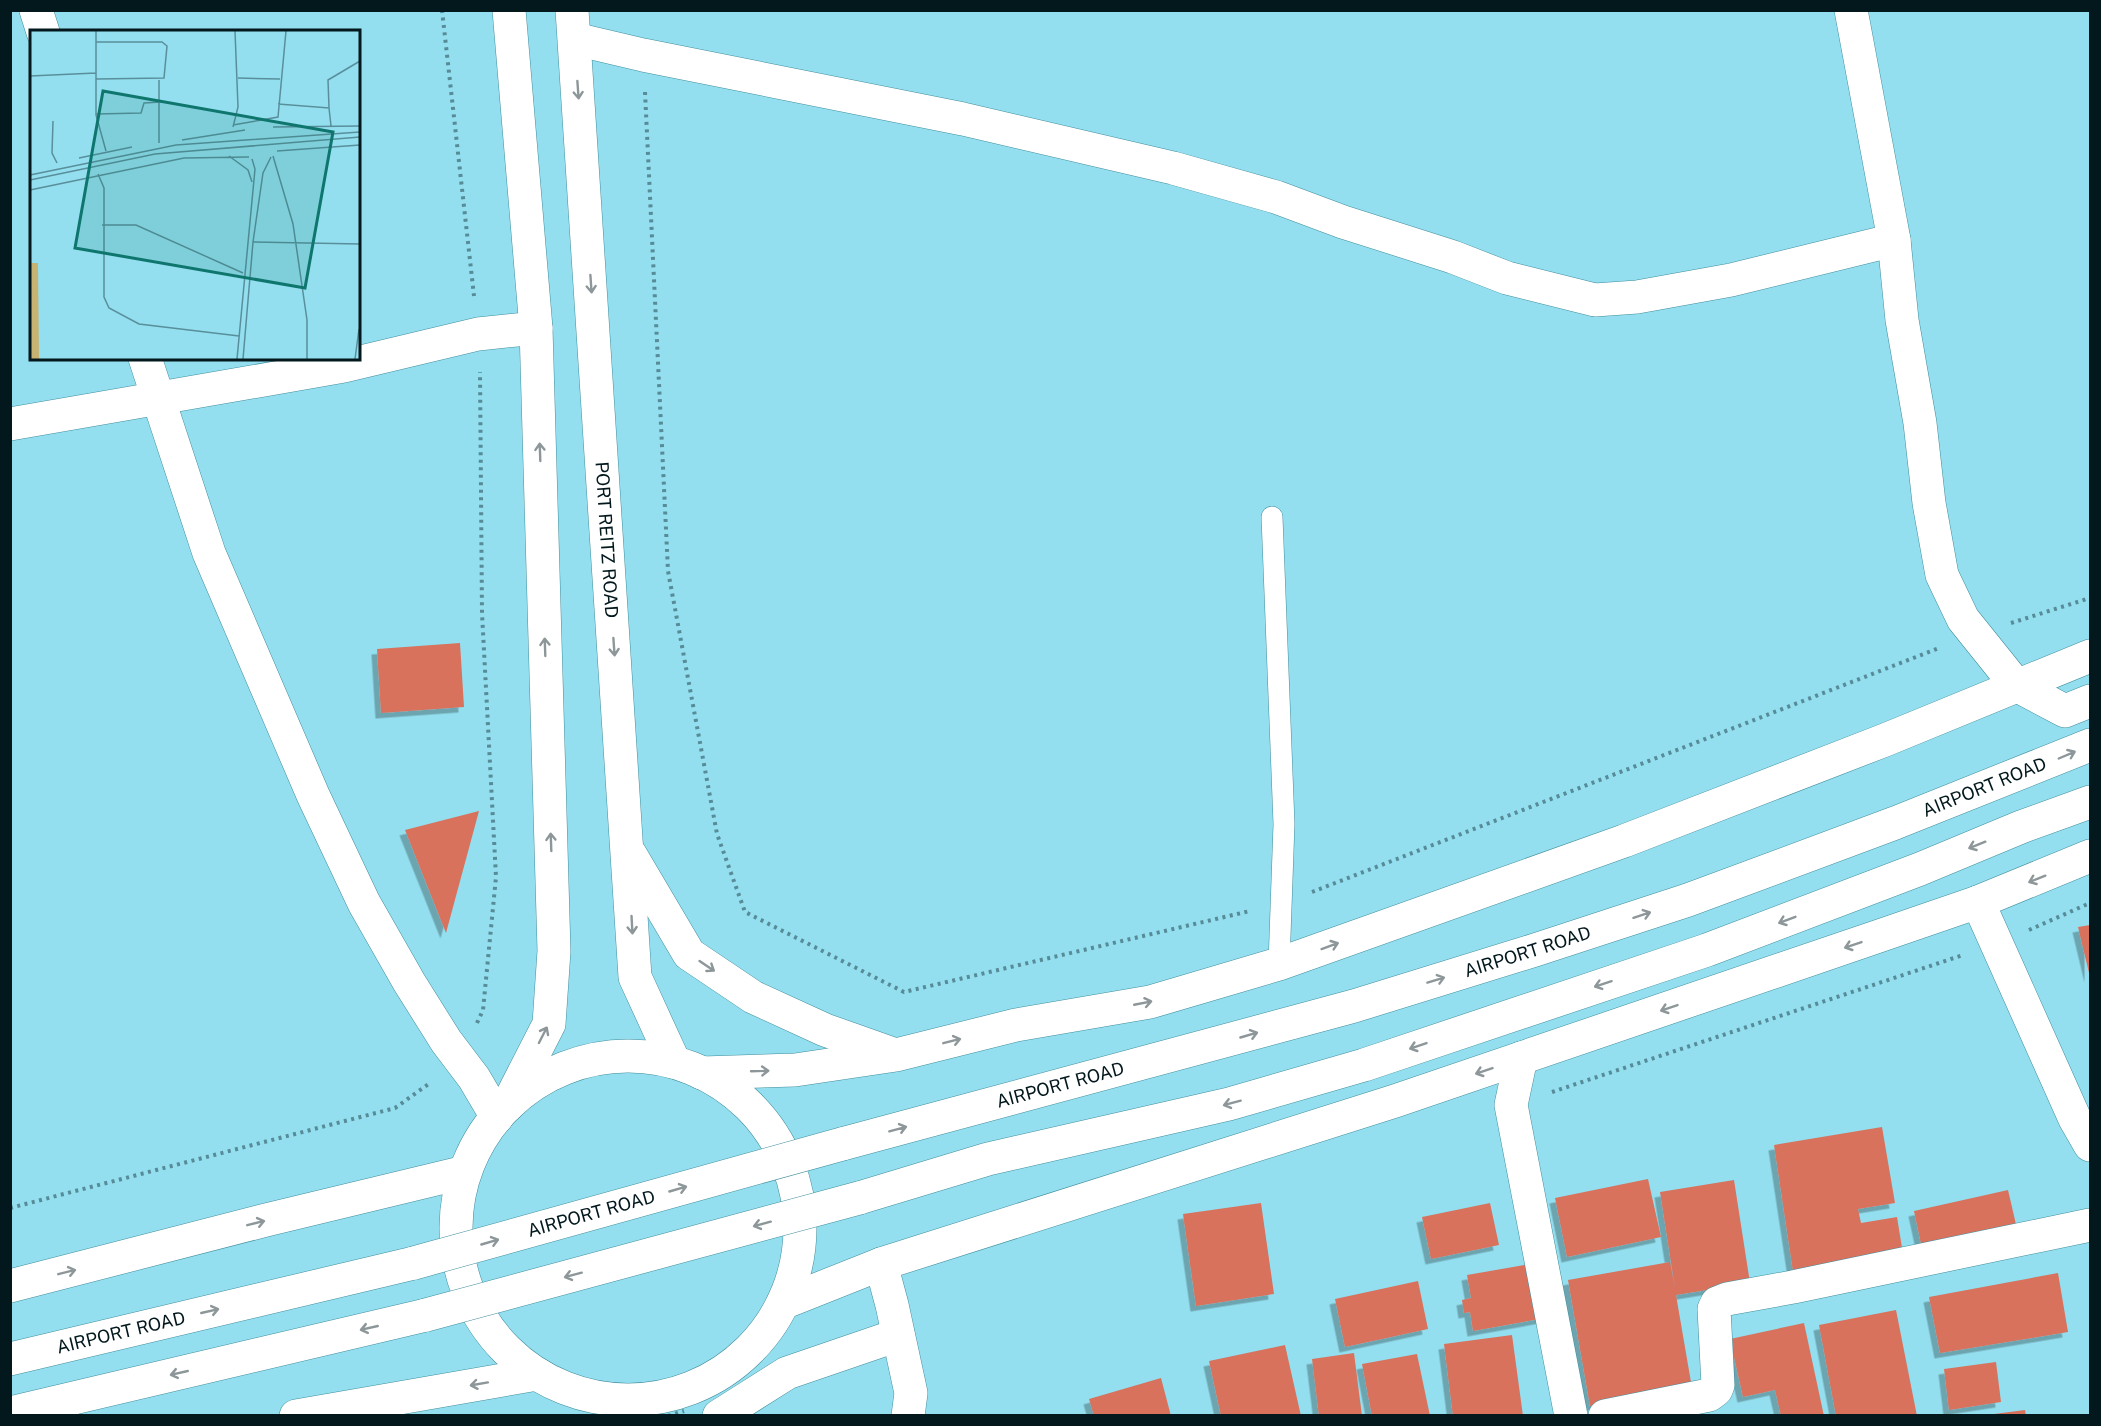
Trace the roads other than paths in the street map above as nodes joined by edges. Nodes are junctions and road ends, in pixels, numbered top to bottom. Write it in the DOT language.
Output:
graph roads {
  1 [pos="36,10"];
  2 [pos="509,10"];
  3 [pos="1851,10"];
  4 [pos="573,25"];
  5 [pos="42,30"];
  6 [pos="1893,240"];
  7 [pos="536,328"];
  8 [pos="146,360"];
  9 [pos="157,399"];
  10 [pos="10,423"];
  11 [pos="1272,517"];
  12 [pos="2091,656"];
  13 [pos="2016,685"];
  14 [pos="2091,701"];
  15 [pos="2091,745"];
  16 [pos="2091,802"];
  17 [pos="628,850"];
  18 [pos="2091,856"];
  19 [pos="1978,903"];
  20 [pos="1279,964"];
  21 [pos="897,1055"];
  22 [pos="1521,1058"];
  23 [pos="688,1068"];
  24 [pos="502,1111"];
  25 [pos="2091,1144"];
  26 [pos="465,1172"];
  27 [pos="2091,1225"];
  28 [pos="881,1264"];
  29 [pos="10,1286"];
  30 [pos="783,1303"];
  31 [pos="898,1335"];
  32 [pos="10,1359"];
  33 [pos="537,1374"];
  34 [pos="10,1413"];
  35 [pos="296,1416"];
  36 [pos="719,1416"];
  37 [pos="908,1416"];
  38 [pos="1571,1416"];
  39 [pos="1605,1416"];
  1 -- 5 [label="main road"];
  2 -- 7 [label="main road"];
  3 -- 6 [label="main road"];
  4 -- 6 [label="main road"];
  4 -- 17 [label="main road, PORT REITZ ROAD, one-way"];
  6 -- 13 [label="main road"];
  7 -- 9 [label="main road"];
  24 -- 7 [label="main road, one-way"];
  8 -- 9 [label="main road"];
  9 -- 10 [label="main road"];
  9 -- 24 [label="main road"];
  11 -- 20 [label="lane"];
  12 -- 13 [label="main road"];
  13 -- 14 [label="main road"];
  20 -- 13 [label="main road, one-way"];
  32 -- 15 [label="main road, AIRPORT ROAD, one-way, bridge"];
  16 -- 34 [label="main road, one-way, bridge"];
  17 -- 21 [label="main road, one-way"];
  17 -- 23 [label="main road, PORT REITZ ROAD, one-way"];
  18 -- 19 [label="main road, one-way"];
  19 -- 22 [label="main road, one-way"];
  19 -- 25 [label="main road"];
  21 -- 20 [label="main road, one-way"];
  23 -- 21 [label="main road, one-way"];
  22 -- 28 [label="main road, one-way"];
  22 -- 38 [label="main road"];
  23 -- 24 [label="main road"];
  23 -- 30 [label="main road"];
  24 -- 26 [label="main road"];
  29 -- 26 [label="main road, one-way"];
  26 -- 33 [label="main road"];
  27 -- 39 [label="main road"];
  28 -- 30 [label="main road"];
  28 -- 31 [label="main road"];
  30 -- 33 [label="main road"];
  31 -- 36 [label="main road"];
  31 -- 37 [label="main road"];
  33 -- 35 [label="main road, one-way"];
}
